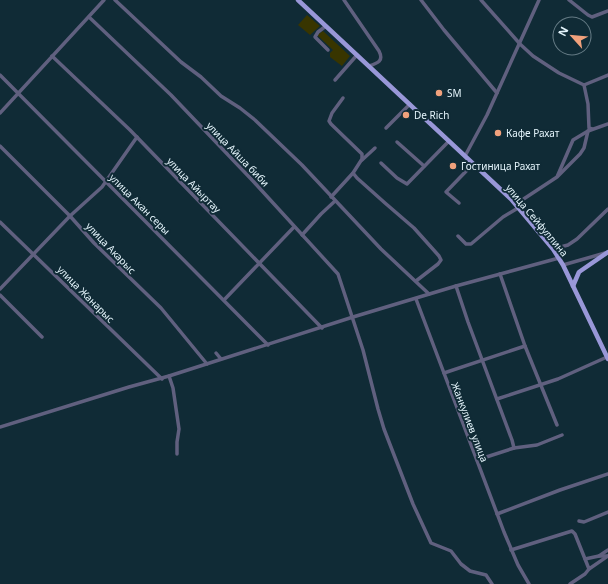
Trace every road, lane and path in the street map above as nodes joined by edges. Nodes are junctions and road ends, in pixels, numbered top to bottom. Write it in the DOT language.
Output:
graph roads {
  1 [pos="104,0"];
  2 [pos="115,0"];
  3 [pos="298,0"];
  4 [pos="344,0"];
  5 [pos="421,0"];
  6 [pos="482,0"];
  7 [pos="539,0"];
  8 [pos="569,0"];
  9 [pos="608,10"];
  10 [pos="89,17"];
  11 [pos="326,26"];
  12 [pos="520,44"];
  13 [pos="328,50"];
  14 [pos="357,55"];
  15 [pos="52,56"];
  16 [pos="369,66"];
  17 [pos="0,75"];
  18 [pos="608,75"];
  19 [pos="335,80"];
  20 [pos="584,85"];
  21 [pos="19,93"];
  22 [pos="497,93"];
  23 [pos="343,98"];
  24 [pos="410,104"];
  25 [pos="0,113"];
  26 [pos="608,124"];
  27 [pos="386,128"];
  28 [pos="590,130"];
  29 [pos="137,137"];
  30 [pos="449,141"];
  31 [pos="397,142"];
  32 [pos="0,146"];
  33 [pos="375,148"];
  34 [pos="465,156"];
  35 [pos="362,160"];
  36 [pos="381,162"];
  37 [pos="473,164"];
  38 [pos="424,166"];
  39 [pos="353,173"];
  40 [pos="557,177"];
  41 [pos="107,181"];
  42 [pos="331,196"];
  43 [pos="335,201"];
  44 [pos="459,203"];
  45 [pos="517,206"];
  46 [pos="608,209"];
  47 [pos="70,216"];
  48 [pos="0,222"];
  49 [pos="294,227"];
  50 [pos="302,235"];
  51 [pos="458,236"];
  52 [pos="553,249"];
  53 [pos="608,252"];
  54 [pos="34,253"];
  55 [pos="559,258"];
  56 [pos="259,263"];
  57 [pos="563,265"];
  58 [pos="500,274"];
  59 [pos="416,282"];
  60 [pos="456,286"];
  61 [pos="573,286"];
  62 [pos="0,289"];
  63 [pos="429,294"];
  64 [pos="0,295"];
  65 [pos="416,299"];
  66 [pos="224,300"];
  67 [pos="353,317"];
  68 [pos="322,328"];
  69 [pos="42,337"];
  70 [pos="268,345"];
  71 [pos="526,346"];
  72 [pos="216,352"];
  73 [pos="607,358"];
  74 [pos="221,359"];
  75 [pos="483,360"];
  76 [pos="207,364"];
  77 [pos="444,373"];
  78 [pos="169,376"];
  79 [pos="162,379"];
  80 [pos="541,385"];
  81 [pos="497,399"];
  82 [pos="557,425"];
  83 [pos="0,427"];
  84 [pos="562,435"];
  85 [pos="514,448"];
  86 [pos="177,454"];
  87 [pos="476,460"];
  88 [pos="608,474"];
  89 [pos="608,512"];
  90 [pos="497,514"];
  91 [pos="579,521"];
  92 [pos="511,550"];
  93 [pos="608,550"];
  94 [pos="599,556"];
  95 [pos="608,556"];
  96 [pos="585,559"];
  97 [pos="589,569"];
  98 [pos="492,584"];
  99 [pos="529,584"];
  100 [pos="570,584"];
  1 -- 10 [label="street"];
  2 -- 42 [label="street"];
  3 -- 11 [label="main road, улица Сейфуллина"];
  4 -- 16 [label="street"];
  5 -- 22 [label="street"];
  6 -- 12 [label="street"];
  7 -- 12 [label="street"];
  8 -- 9 [label="street"];
  10 -- 15 [label="street"];
  10 -- 49 [label="street, улица Айша биби"];
  11 -- 13 [label="street"];
  11 -- 14 [label="main road, улица Сейфуллина"];
  12 -- 20 [label="street"];
  12 -- 22 [label="street"];
  14 -- 16 [label="main road, улица Сейфуллина"];
  14 -- 19 [label="street"];
  15 -- 21 [label="street"];
  15 -- 29 [label="street, улица Айыртау"];
  16 -- 24 [label="main road, улица Сейфуллина"];
  17 -- 21 [label="street, улица Акан серы"];
  18 -- 20 [label="street"];
  20 -- 28 [label="street"];
  21 -- 25 [label="street"];
  21 -- 41 [label="street, улица Акан серы"];
  22 -- 34 [label="street"];
  23 -- 35 [label="street"];
  24 -- 27 [label="street"];
  24 -- 30 [label="main road, улица Сейфуллина"];
  26 -- 28 [label="street"];
  28 -- 40 [label="street"];
  28 -- 40 [label="street"];
  29 -- 41 [label="street"];
  29 -- 56 [label="street, улица Айыртау"];
  30 -- 34 [label="main road, улица Сейфуллина"];
  30 -- 38 [label="street"];
  31 -- 38 [label="street"];
  32 -- 47 [label="street, улица Акарыс"];
  33 -- 35 [label="street"];
  34 -- 37 [label="main road, улица Сейфуллина"];
  35 -- 39 [label="street"];
  36 -- 38 [label="street"];
  37 -- 44 [label="street"];
  37 -- 45 [label="main road, улица Сейфуллина"];
  39 -- 42 [label="street"];
  39 -- 59 [label="street"];
  40 -- 45 [label="street"];
  41 -- 47 [label="street"];
  41 -- 66 [label="street, улица Акан серы"];
  42 -- 43 [label="street"];
  43 -- 50 [label="street"];
  43 -- 59 [label="street"];
  45 -- 51 [label="street"];
  45 -- 52 [label="main road, улица Сейфуллина"];
  46 -- 52 [label="street"];
  47 -- 54 [label="street"];
  47 -- 76 [label="street, улица Акарыс"];
  48 -- 54 [label="street, улица Жанарыс"];
  49 -- 50 [label="street, улица Айша биби"];
  49 -- 56 [label="street"];
  50 -- 67 [label="street, улица Айша биби"];
  52 -- 55 [label="main road, улица Сейфуллина"];
  53 -- 57 [label="street"];
  53 -- 61 [label="main road"];
  54 -- 62 [label="street"];
  54 -- 79 [label="street, улица Жанарыс"];
  55 -- 57 [label="main road, улица Сейфуллина"];
  55 -- 58 [label="street"];
  56 -- 66 [label="street"];
  56 -- 68 [label="street, улица Айыртау"];
  57 -- 61 [label="main road, улица Сейфуллина"];
  58 -- 60 [label="street"];
  58 -- 71 [label="street"];
  59 -- 63 [label="street"];
  60 -- 63 [label="street"];
  60 -- 75 [label="street"];
  61 -- 73 [label="main road, улица Сейфуллина"];
  63 -- 65 [label="street"];
  64 -- 69 [label="street"];
  65 -- 67 [label="street"];
  65 -- 77 [label="street, Жанкулиев улица"];
  66 -- 70 [label="street, улица Акан серы"];
  67 -- 68 [label="street"];
  67 -- 98 [label="street, улица Айша биби"];
  68 -- 70 [label="street"];
  70 -- 74 [label="street"];
  71 -- 75 [label="street"];
  71 -- 80 [label="street"];
  72 -- 74 [label="street"];
  73 -- 80 [label="street"];
  74 -- 76 [label="street"];
  75 -- 77 [label="street"];
  75 -- 81 [label="street"];
  76 -- 78 [label="street"];
  77 -- 87 [label="street, Жанкулиев улица"];
  78 -- 79 [label="street"];
  78 -- 86 [label="street"];
  79 -- 83 [label="street"];
  80 -- 81 [label="street"];
  80 -- 82 [label="street"];
  81 -- 85 [label="street"];
  84 -- 85 [label="street"];
  85 -- 87 [label="street"];
  87 -- 90 [label="street, Жанкулиев улица"];
  88 -- 90 [label="street"];
  89 -- 91 [label="street"];
  90 -- 92 [label="street, Жанкулиев улица"];
  92 -- 96 [label="street"];
  92 -- 99 [label="street, Жанкулиев улица"];
  93 -- 94 [label="street"];
  94 -- 95 [label="street"];
  94 -- 96 [label="street"];
  95 -- 97 [label="street"];
  96 -- 97 [label="street"];
  97 -- 100 [label="street"];
}
